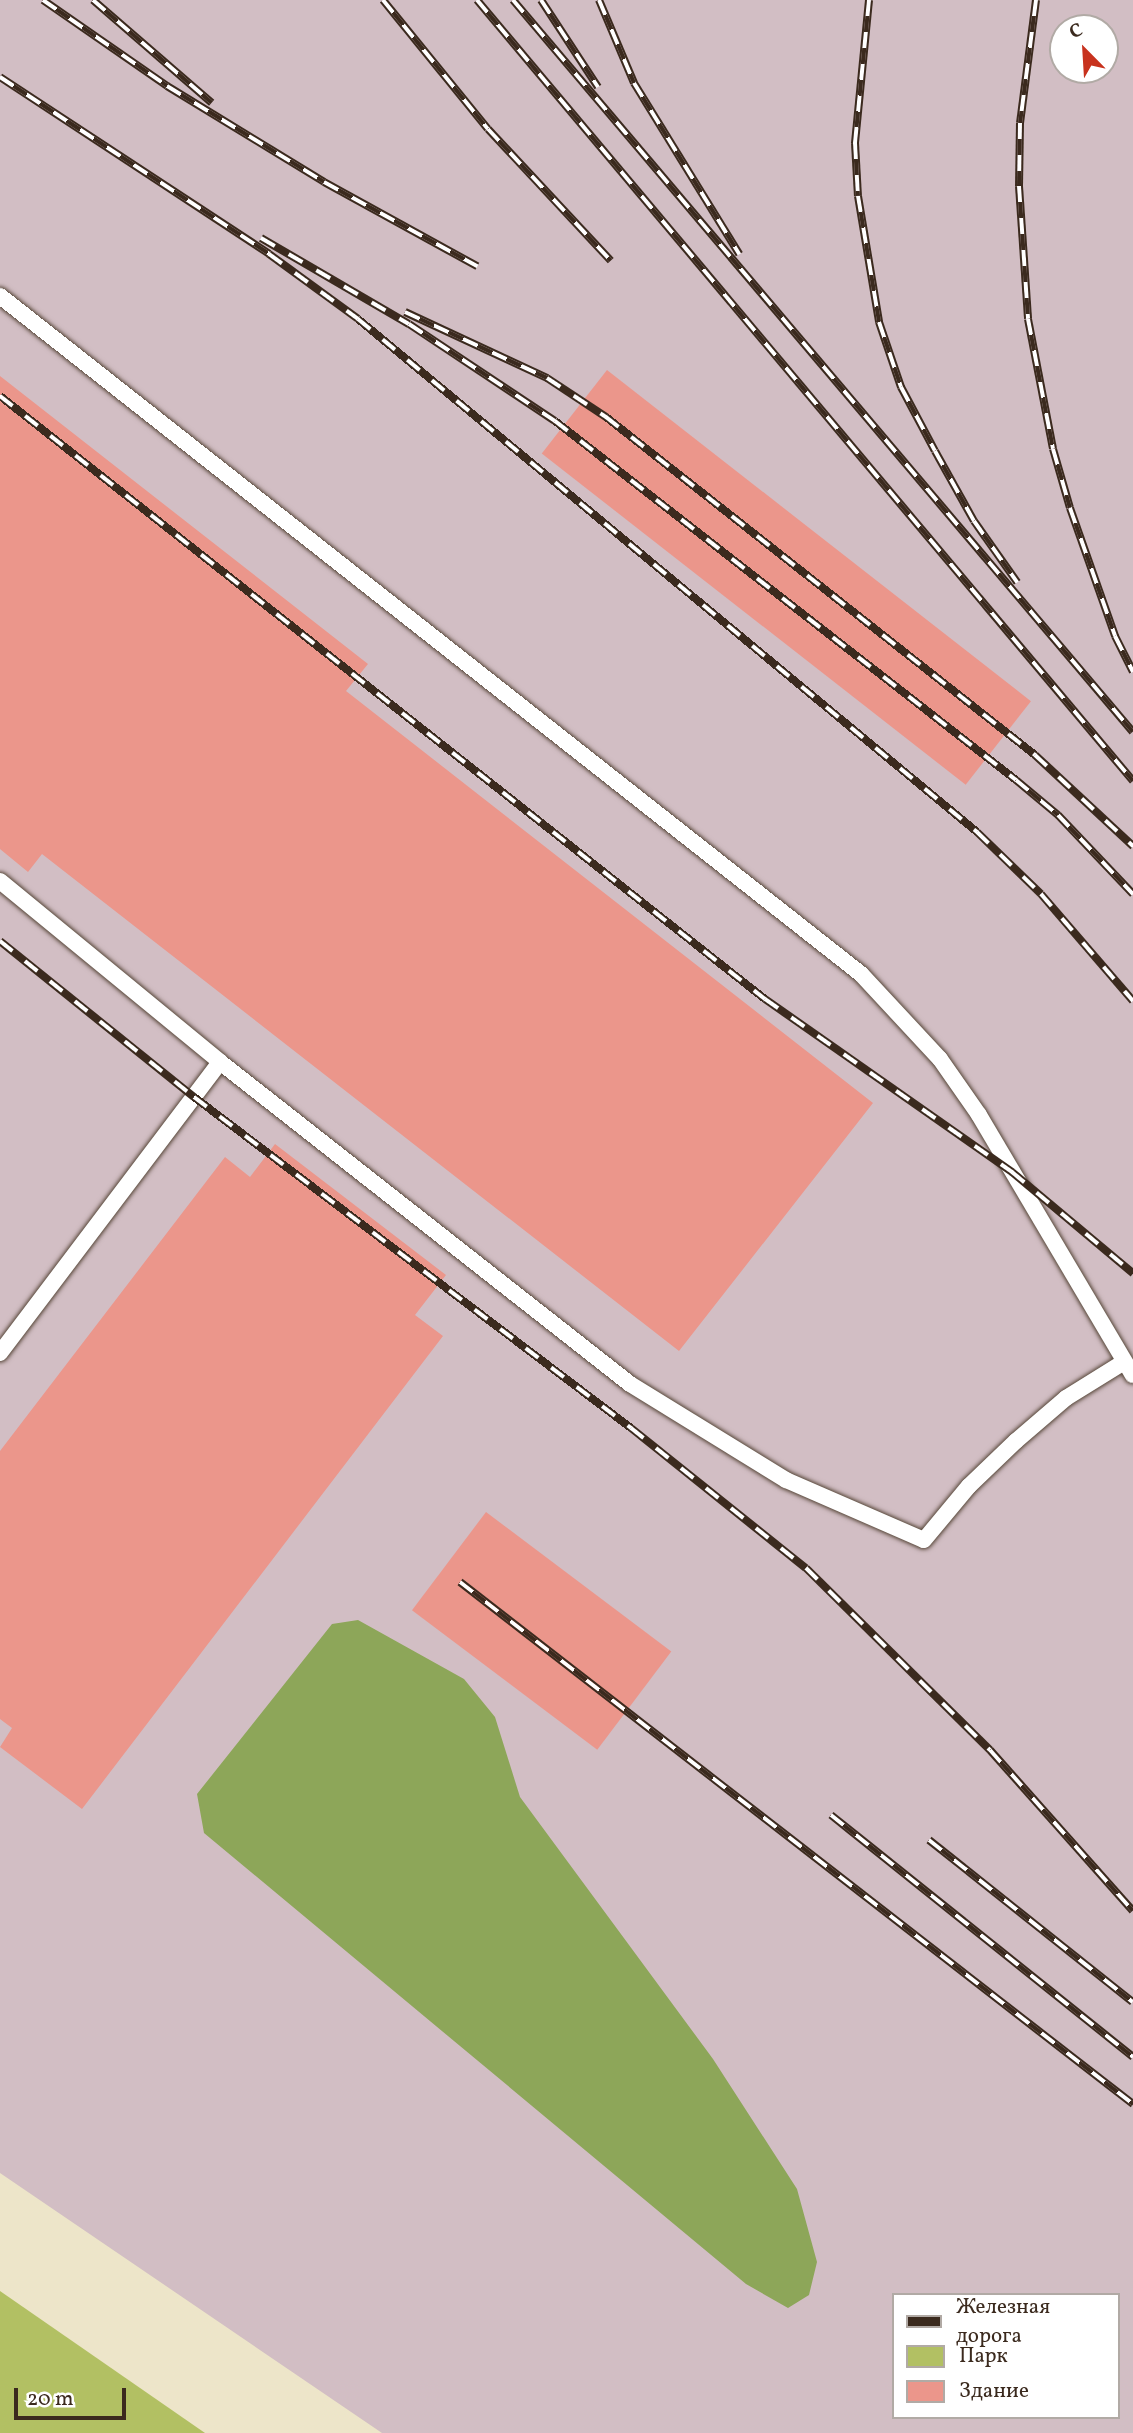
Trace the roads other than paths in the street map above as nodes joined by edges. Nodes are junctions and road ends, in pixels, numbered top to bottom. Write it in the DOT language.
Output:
graph roads {
  1 [pos="0,296"];
  2 [pos="0,881"];
  3 [pos="220,1062"];
  4 [pos="0,1353"];
  5 [pos="1129,1369"];
  1 -- 5 [label="lane"];
  2 -- 3 [label="lane"];
  3 -- 4 [label="lane"];
  3 -- 5 [label="lane"];
}
